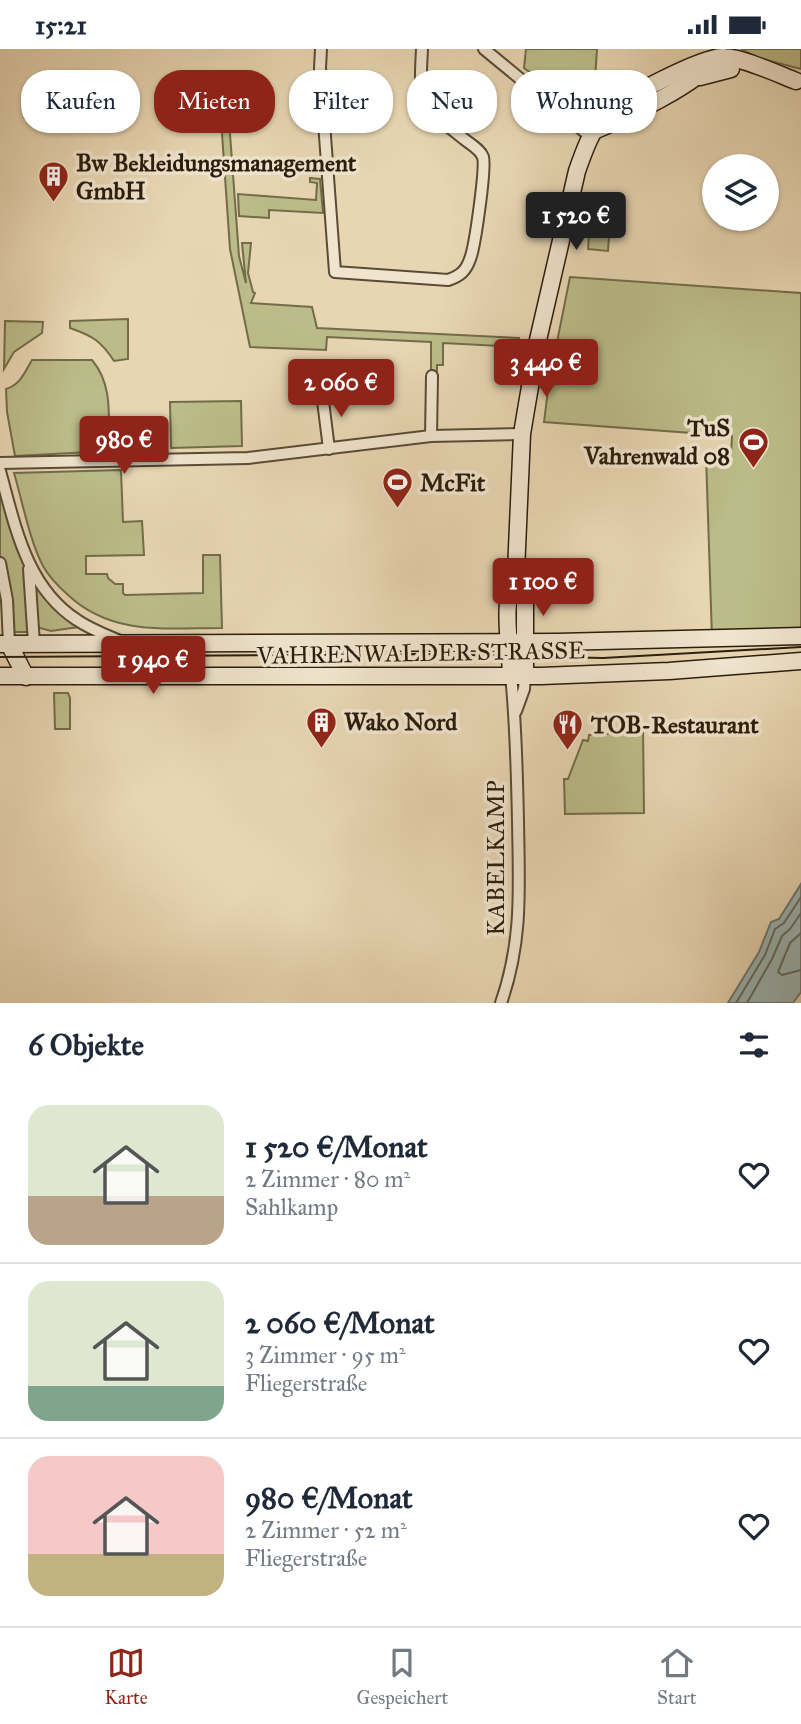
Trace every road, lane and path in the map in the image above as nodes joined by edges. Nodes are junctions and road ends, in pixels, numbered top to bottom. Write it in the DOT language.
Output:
graph roads {
  1 [pos="321,49"];
  2 [pos="422,49"];
  3 [pos="484,49"];
  4 [pos="733,49"];
  5 [pos="711,51"];
  6 [pos="754,66"];
  7 [pos="732,69"];
  8 [pos="512,70"];
  9 [pos="696,77"];
  10 [pos="799,81"];
  11 [pos="657,84"];
  12 [pos="657,99"];
  13 [pos="594,133"];
  14 [pos="432,376"];
  15 [pos="322,393"];
  16 [pos="522,435"];
  17 [pos="431,436"];
  18 [pos="328,449"];
  19 [pos="0,463"];
  20 [pos="0,471"];
  21 [pos="0,563"];
  22 [pos="28,563"];
  23 [pos="516,571"];
  24 [pos="801,636"];
  25 [pos="507,641"];
  26 [pos="525,642"];
  27 [pos="124,643"];
  28 [pos="5,644"];
  29 [pos="34,644"];
  30 [pos="801,661"];
  31 [pos="518,675"];
  32 [pos="0,676"];
  33 [pos="26,677"];
  34 [pos="501,1003"];
  1 -- 2 [label="street"];
  3 -- 8 [label="street"];
  4 -- 6 [label="main road"];
  5 -- 6 [label="main road"];
  5 -- 7 [label="main road"];
  5 -- 9 [label="main road"];
  5 -- 11 [label="main road"];
  6 -- 10 [label="main road"];
  7 -- 9 [label="main road"];
  7 -- 10 [label="main road"];
  9 -- 12 [label="main road"];
  13 -- 16 [label="main road"];
  14 -- 17 [label="street"];
  15 -- 18 [label="street"];
  16 -- 17 [label="street"];
  16 -- 23 [label="main road"];
  17 -- 18 [label="street"];
  18 -- 19 [label="street"];
  20 -- 22 [label="street"];
  21 -- 28 [label="street"];
  22 -- 27 [label="street"];
  22 -- 29 [label="street"];
  23 -- 25 [label="main road"];
  23 -- 26 [label="main road"];
  24 -- 26 [label="main road, VAHRENWALDER STRASSE"];
  25 -- 26 [label="main road, VAHRENWALDER STRASSE"];
  25 -- 27 [label="main road, VAHRENWALDER STRASSE"];
  25 -- 31 [label="main road"];
  26 -- 31 [label="main road"];
  27 -- 29 [label="main road, VAHRENWALDER STRASSE"];
  28 -- 29 [label="main road, VAHRENWALDER STRASSE"];
  28 -- 33 [label="main road"];
  29 -- 33 [label="main road"];
  30 -- 31 [label="main road, VAHRENWALDER STRASSE"];
  31 -- 33 [label="main road, VAHRENWALDER STRASSE"];
  31 -- 34 [label="street, KABELKAMP"];
  32 -- 33 [label="main road, VAHRENWALDER STRASSE"];
}
